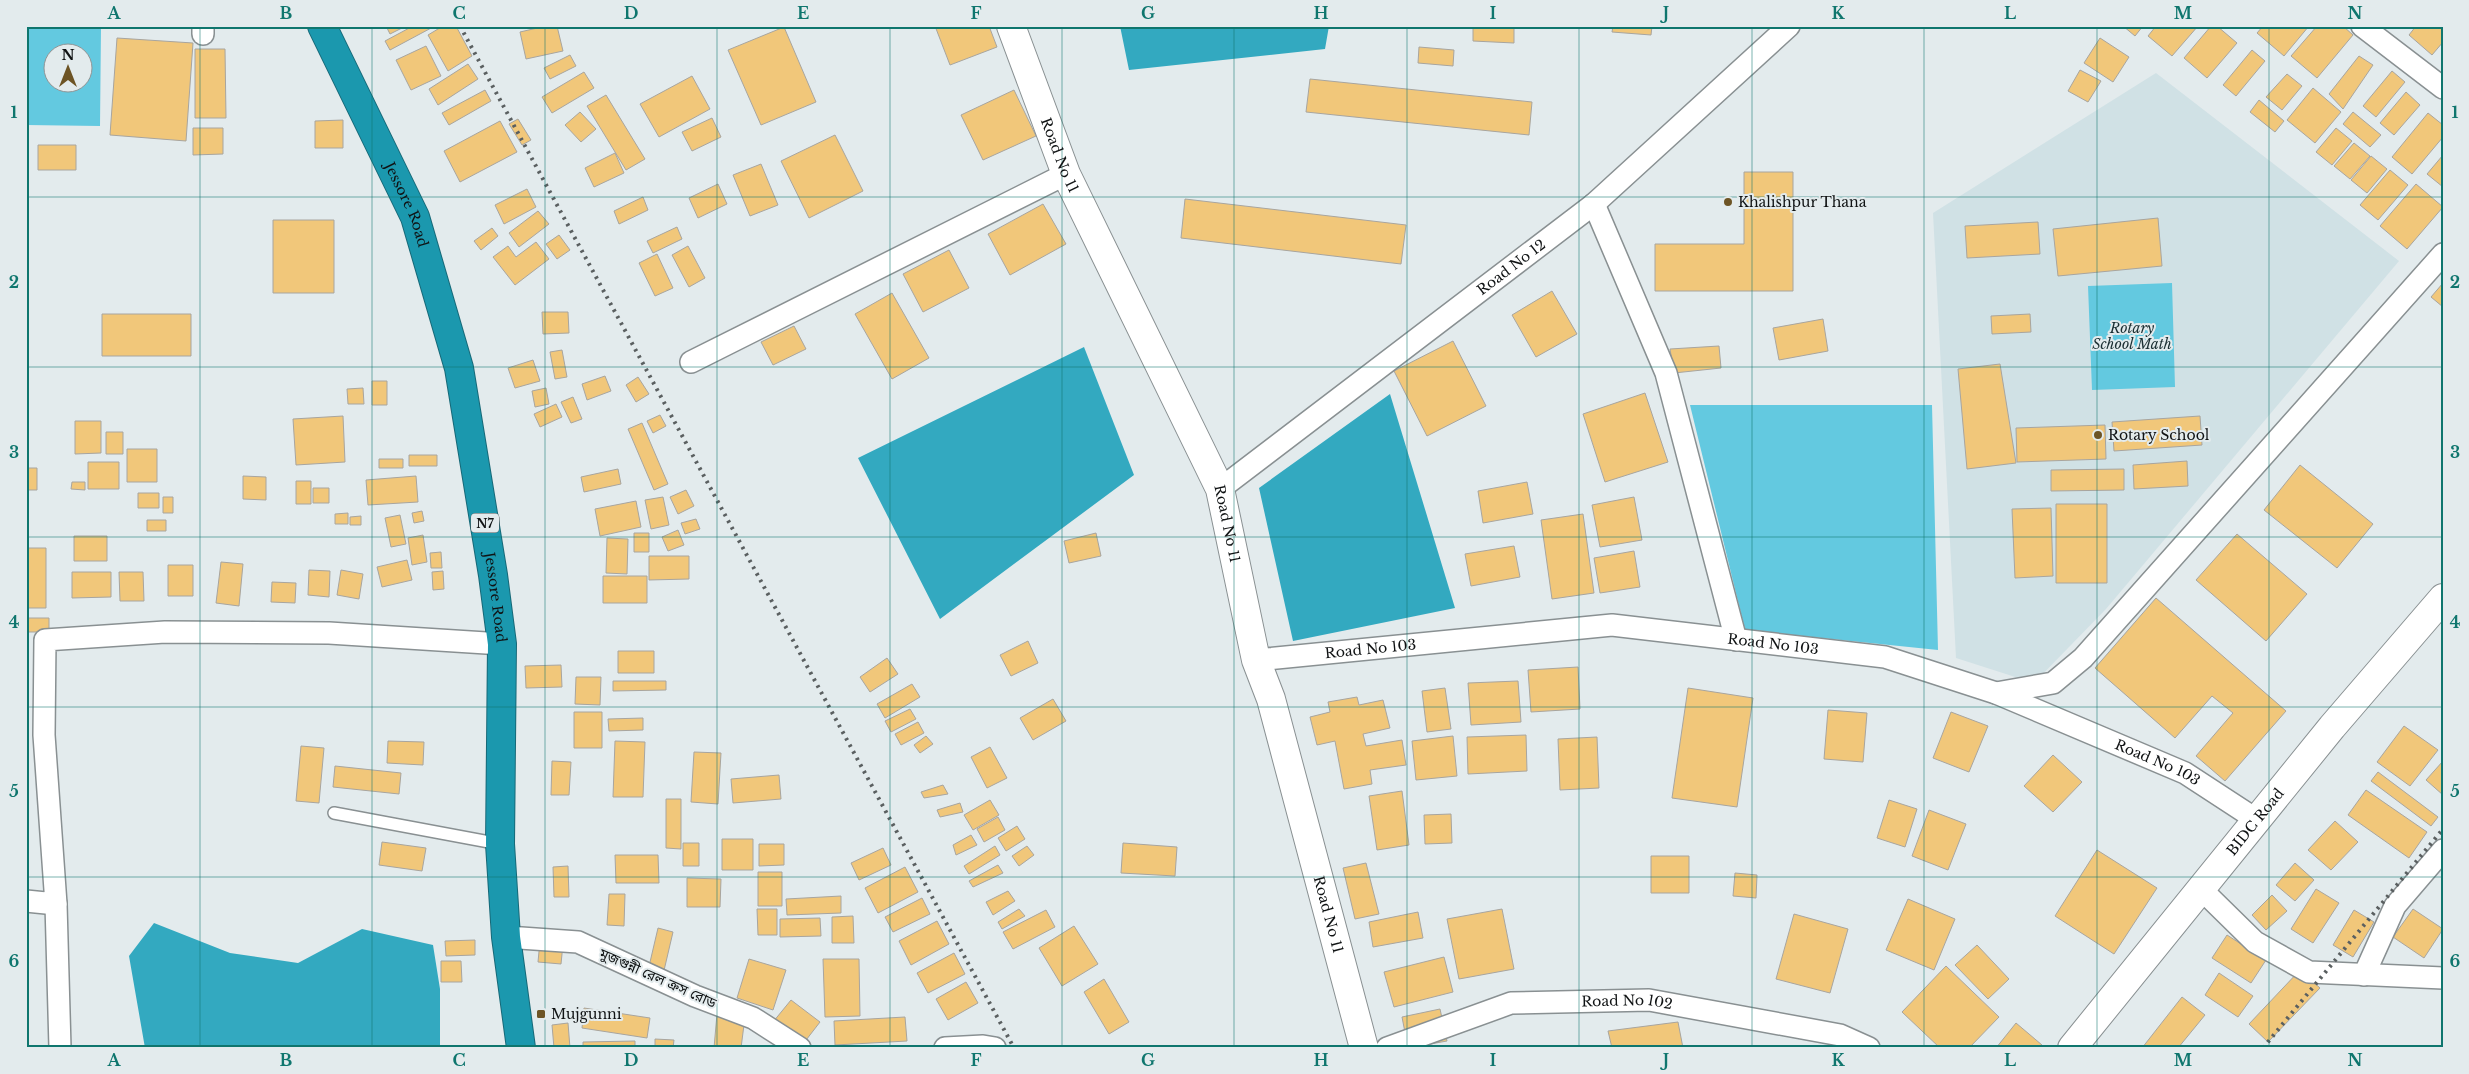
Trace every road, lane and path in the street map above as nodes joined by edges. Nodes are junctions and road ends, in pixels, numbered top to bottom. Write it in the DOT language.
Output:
graph roads {
  1 [pos="322,26"];
  2 [pos="1011,26"];
  3 [pos="1788,26"];
  4 [pos="2362,26"];
  5 [pos="2443,88"];
  6 [pos="1066,174"];
  7 [pos="1594,204"];
  8 [pos="2443,254"];
  9 [pos="691,362"];
  10 [pos="1220,489"];
  11 [pos="2443,598"];
  12 [pos="1736,640"];
  13 [pos="502,644"];
  14 [pos="1256,660"];
  15 [pos="1996,693"];
  16 [pos="35,737"];
  17 [pos="334,813"];
  18 [pos="2257,820"];
  19 [pos="500,844"];
  20 [pos="2443,850"];
  21 [pos="2202,890"];
  22 [pos="26,901"];
  23 [pos="56,904"];
  24 [pos="506,937"];
  25 [pos="2364,975"];
  26 [pos="2443,978"];
  27 [pos="60,1048"];
  28 [pos="521,1048"];
  29 [pos="800,1048"];
  30 [pos="945,1048"];
  31 [pos="995,1048"];
  32 [pos="1364,1048"];
  33 [pos="1387,1048"];
  34 [pos="1869,1048"];
  35 [pos="2072,1048"];
  1 -- 13 [label="highway, Jessore Road / N7"];
  2 -- 6 [label="street, Road No 11"];
  3 -- 7 [label="street, Road No 12"];
  4 -- 5 [label="street"];
  6 -- 9 [label="street"];
  6 -- 10 [label="street, Road No 11"];
  7 -- 10 [label="street, Road No 12"];
  7 -- 12 [label="street"];
  8 -- 15 [label="street"];
  10 -- 14 [label="street, Road No 11"];
  11 -- 18 [label="street, BIDC Road"];
  12 -- 14 [label="street, Road No 103"];
  12 -- 15 [label="street, Road No 103"];
  13 -- 16 [label="street"];
  13 -- 19 [label="highway, Jessore Road / N7"];
  14 -- 32 [label="street, Road No 11"];
  15 -- 18 [label="street, Road No 103"];
  16 -- 23 [label="street"];
  17 -- 19 [label="lane"];
  18 -- 21 [label="street, BIDC Road"];
  19 -- 24 [label="highway, Jessore Road / N7"];
  20 -- 25 [label="street"];
  21 -- 25 [label="street"];
  21 -- 35 [label="street, BIDC Road"];
  22 -- 23 [label="street"];
  23 -- 27 [label="street"];
  24 -- 28 [label="highway, Jessore Road / N7"];
  24 -- 29 [label="street, মুজগুন্নী রেল ক্রস রোড"];
  25 -- 26 [label="street"];
  30 -- 31 [label="street"];
  33 -- 34 [label="street, Road No 102"];
}
